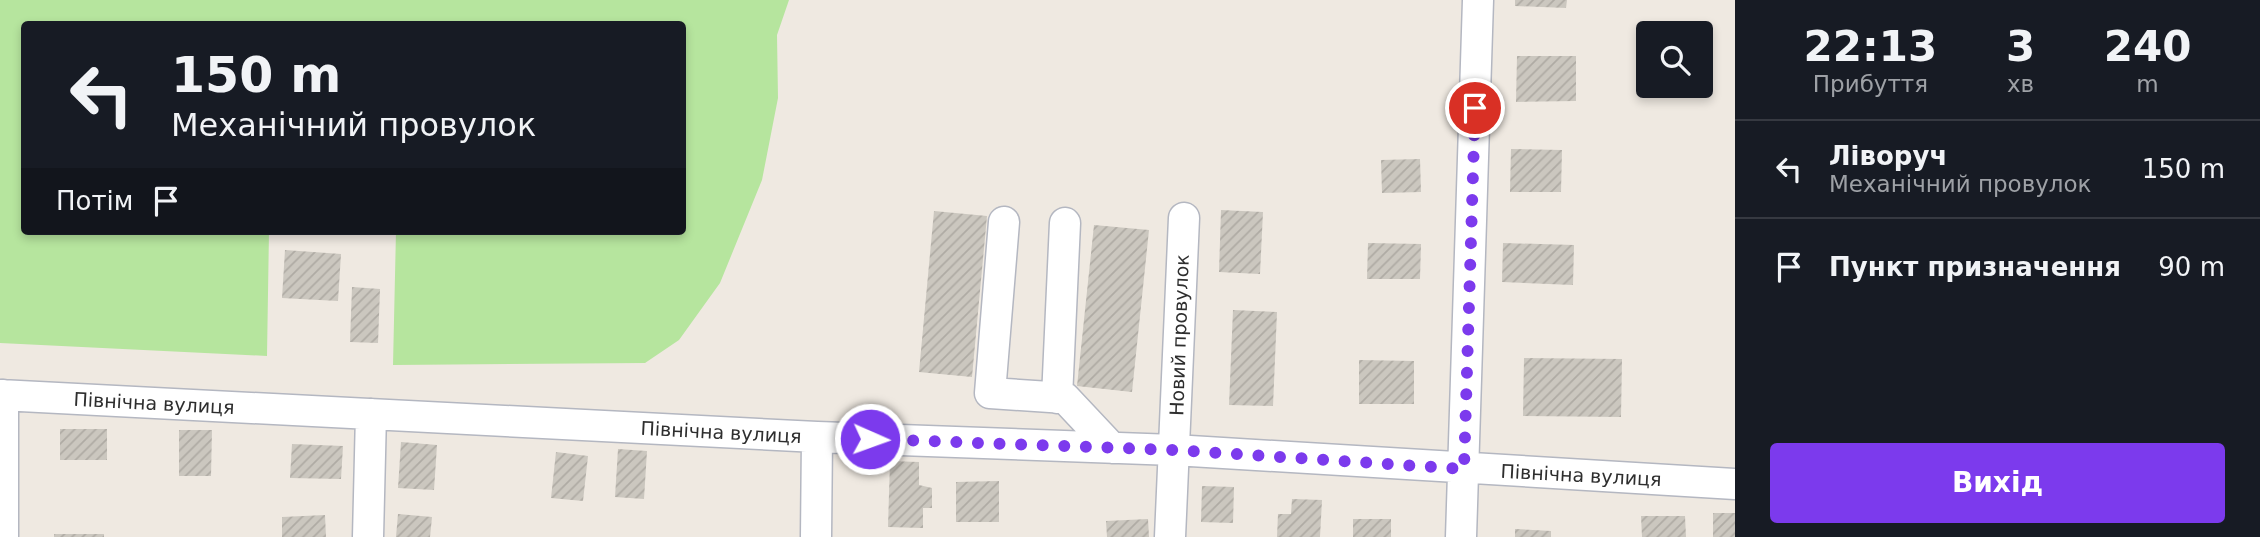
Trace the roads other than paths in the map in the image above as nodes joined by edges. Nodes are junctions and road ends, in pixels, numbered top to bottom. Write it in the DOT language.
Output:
graph roads {
  1 [pos="1478,0"];
  2 [pos="1184,218"];
  3 [pos="1004,222"];
  4 [pos="1065,223"];
  5 [pos="1,395"];
  6 [pos="1057,397"];
  7 [pos="371,414"];
  8 [pos="817,437"];
  9 [pos="1112,448"];
  10 [pos="1174,450"];
  11 [pos="1464,469"];
  12 [pos="1735,484"];
  13 [pos="3,537"];
  14 [pos="368,537"];
  15 [pos="816,537"];
  16 [pos="1170,537"];
  17 [pos="1461,537"];
  1 -- 11 [label="street"];
  2 -- 10 [label="street, Новий провулок"];
  3 -- 6 [label="street"];
  4 -- 6 [label="street"];
  5 -- 7 [label="street, Північна вулиця"];
  5 -- 13 [label="street"];
  6 -- 9 [label="street"];
  7 -- 8 [label="street, Північна вулиця"];
  7 -- 14 [label="street"];
  8 -- 9 [label="street, Північна вулиця"];
  8 -- 15 [label="street"];
  9 -- 10 [label="street, Північна вулиця"];
  10 -- 11 [label="street, Північна вулиця"];
  10 -- 16 [label="street, Новий провулок"];
  11 -- 12 [label="street, Північна вулиця"];
  11 -- 17 [label="street"];
}
